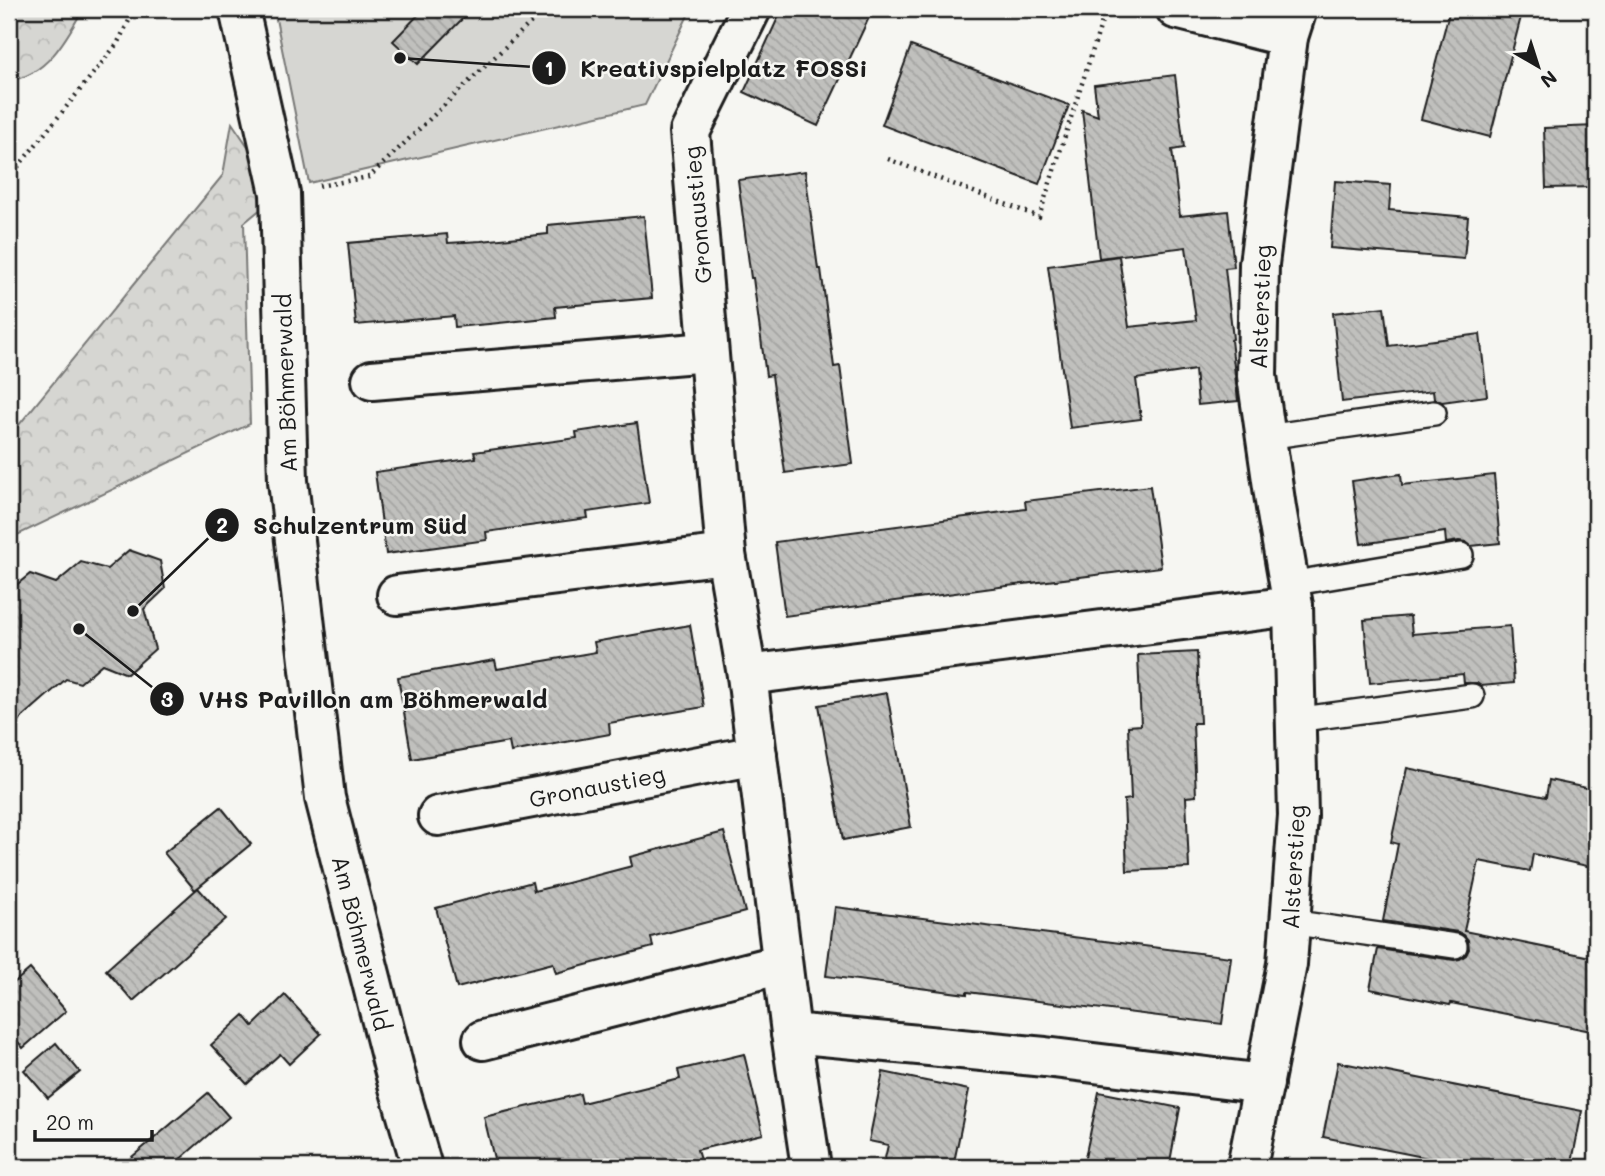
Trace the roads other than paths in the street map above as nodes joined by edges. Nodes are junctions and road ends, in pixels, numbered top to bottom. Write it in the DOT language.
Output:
graph roads {
  1 [pos="239,9"];
  2 [pos="751,9"];
  3 [pos="1176,9"];
  4 [pos="1293,23"];
  5 [pos="708,352"];
  6 [pos="372,380"];
  7 [pos="1434,413"];
  8 [pos="1266,437"];
  9 [pos="726,554"];
  10 [pos="1461,555"];
  11 [pos="397,595"];
  12 [pos="1291,595"];
  13 [pos="747,675"];
  14 [pos="1472,696"];
  15 [pos="1295,720"];
  16 [pos="757,755"];
  17 [pos="438,817"];
  18 [pos="1290,922"];
  19 [pos="1455,946"];
  20 [pos="782,964"];
  21 [pos="791,1033"];
  22 [pos="483,1040"];
  23 [pos="1264,1084"];
  24 [pos="422,1167"];
  25 [pos="811,1167"];
  26 [pos="1247,1167"];
  1 -- 24 [label="street, Am Böhmerwald"];
  2 -- 5 [label="street, Gronaustieg"];
  3 -- 4 [label="street"];
  4 -- 8 [label="street, Alsterstieg"];
  5 -- 6 [label="street"];
  5 -- 9 [label="street, Gronaustieg"];
  7 -- 8 [label="lane"];
  8 -- 12 [label="street, Alsterstieg"];
  9 -- 11 [label="street"];
  9 -- 13 [label="street, Gronaustieg"];
  10 -- 12 [label="lane"];
  12 -- 13 [label="street"];
  12 -- 15 [label="street, Alsterstieg"];
  13 -- 16 [label="street, Gronaustieg"];
  14 -- 15 [label="lane"];
  15 -- 18 [label="street, Alsterstieg"];
  16 -- 17 [label="street, Gronaustieg"];
  16 -- 20 [label="street, Gronaustieg"];
  18 -- 19 [label="lane"];
  18 -- 23 [label="street, Alsterstieg"];
  20 -- 21 [label="street, Gronaustieg"];
  20 -- 22 [label="street"];
  21 -- 23 [label="street"];
  21 -- 25 [label="street, Gronaustieg"];
  23 -- 26 [label="street, Alsterstieg"];
}
